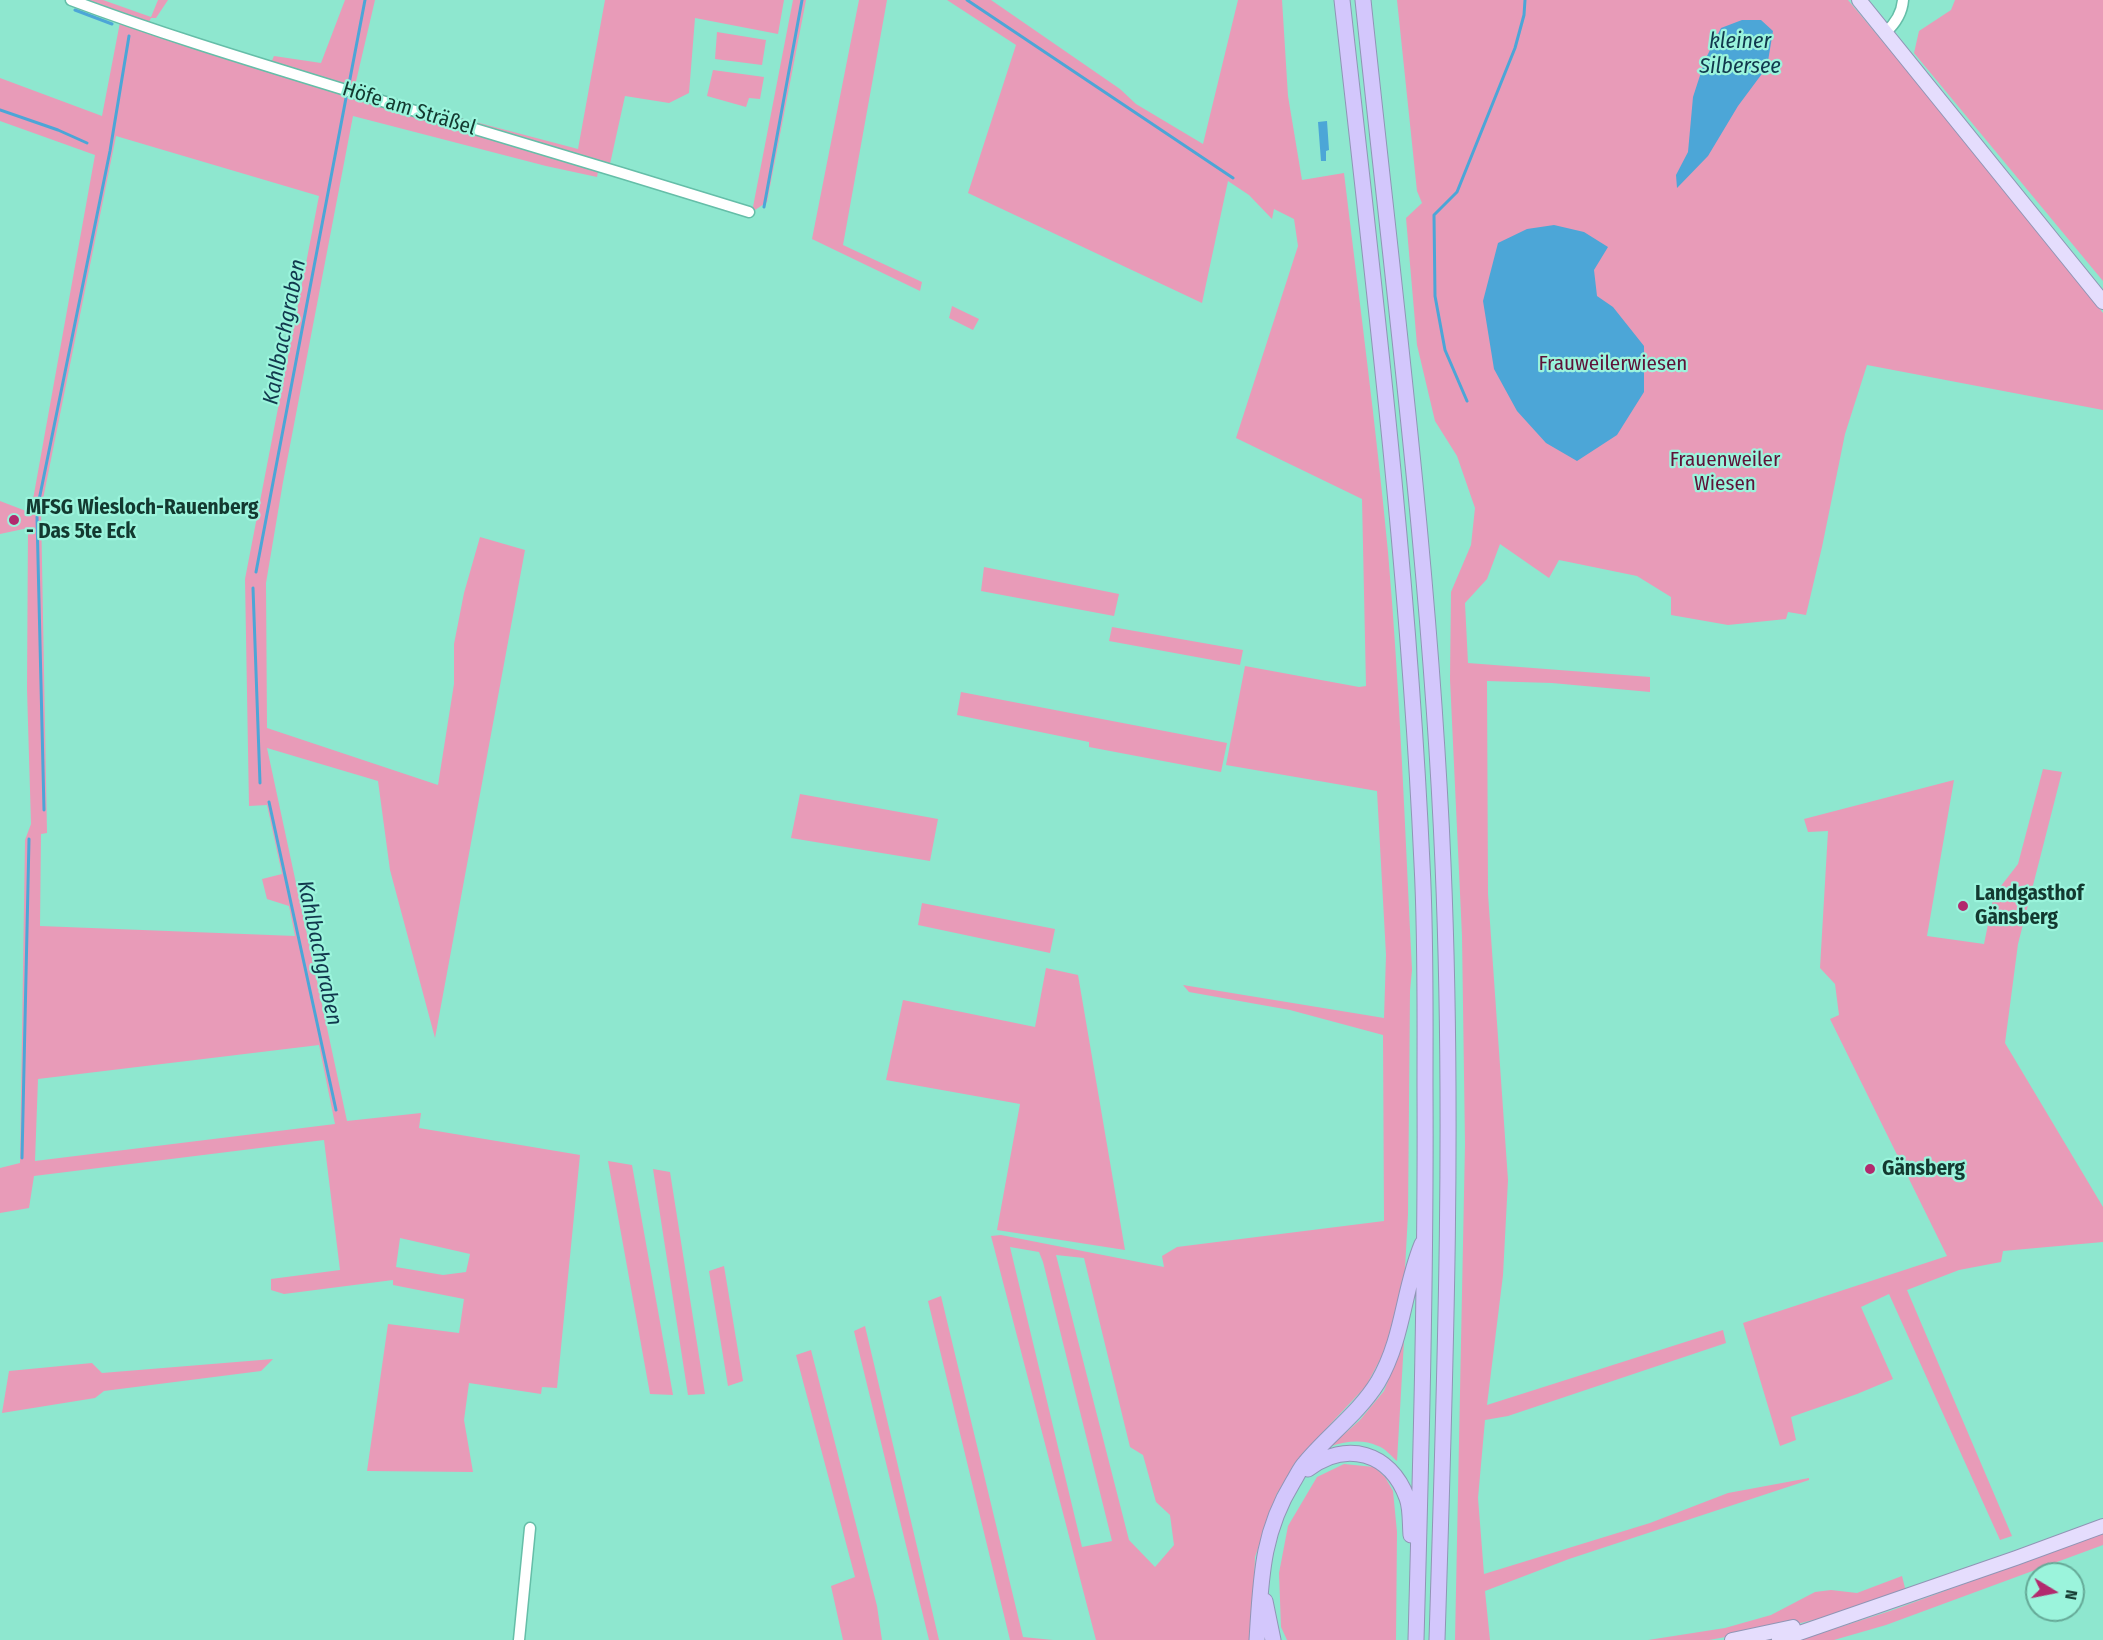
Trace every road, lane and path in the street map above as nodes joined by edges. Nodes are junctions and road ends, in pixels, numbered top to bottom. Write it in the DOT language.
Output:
graph roads {
  1 [pos="71,0"];
  2 [pos="1341,0"];
  3 [pos="1362,0"];
  4 [pos="1859,0"];
  5 [pos="1903,0"];
  6 [pos="1885,33"];
  7 [pos="749,212"];
  8 [pos="2103,302"];
  9 [pos="1425,1236"];
  10 [pos="1296,1478"];
  11 [pos="2103,1526"];
  12 [pos="530,1528"];
  13 [pos="1418,1583"];
  14 [pos="1854,1615"];
  15 [pos="519,1640"];
  16 [pos="1268,1640"];
  17 [pos="1416,1640"];
  18 [pos="1437,1640"];
  19 [pos="1732,1640"];
  20 [pos="1779,1640"];
  1 -- 7 [label="street, Höfe am Sträßel"];
  2 -- 9 [label="highway"];
  3 -- 18 [label="highway"];
  4 -- 6 [label="main road"];
  5 -- 6 [label="street"];
  6 -- 8 [label="main road"];
  9 -- 10 [label="highway"];
  9 -- 13 [label="highway"];
  10 -- 13 [label="highway"];
  10 -- 16 [label="highway"];
  11 -- 14 [label="main road"];
  12 -- 15 [label="street"];
  13 -- 17 [label="highway"];
  14 -- 19 [label="main road"];
  14 -- 20 [label="main road"];
}
